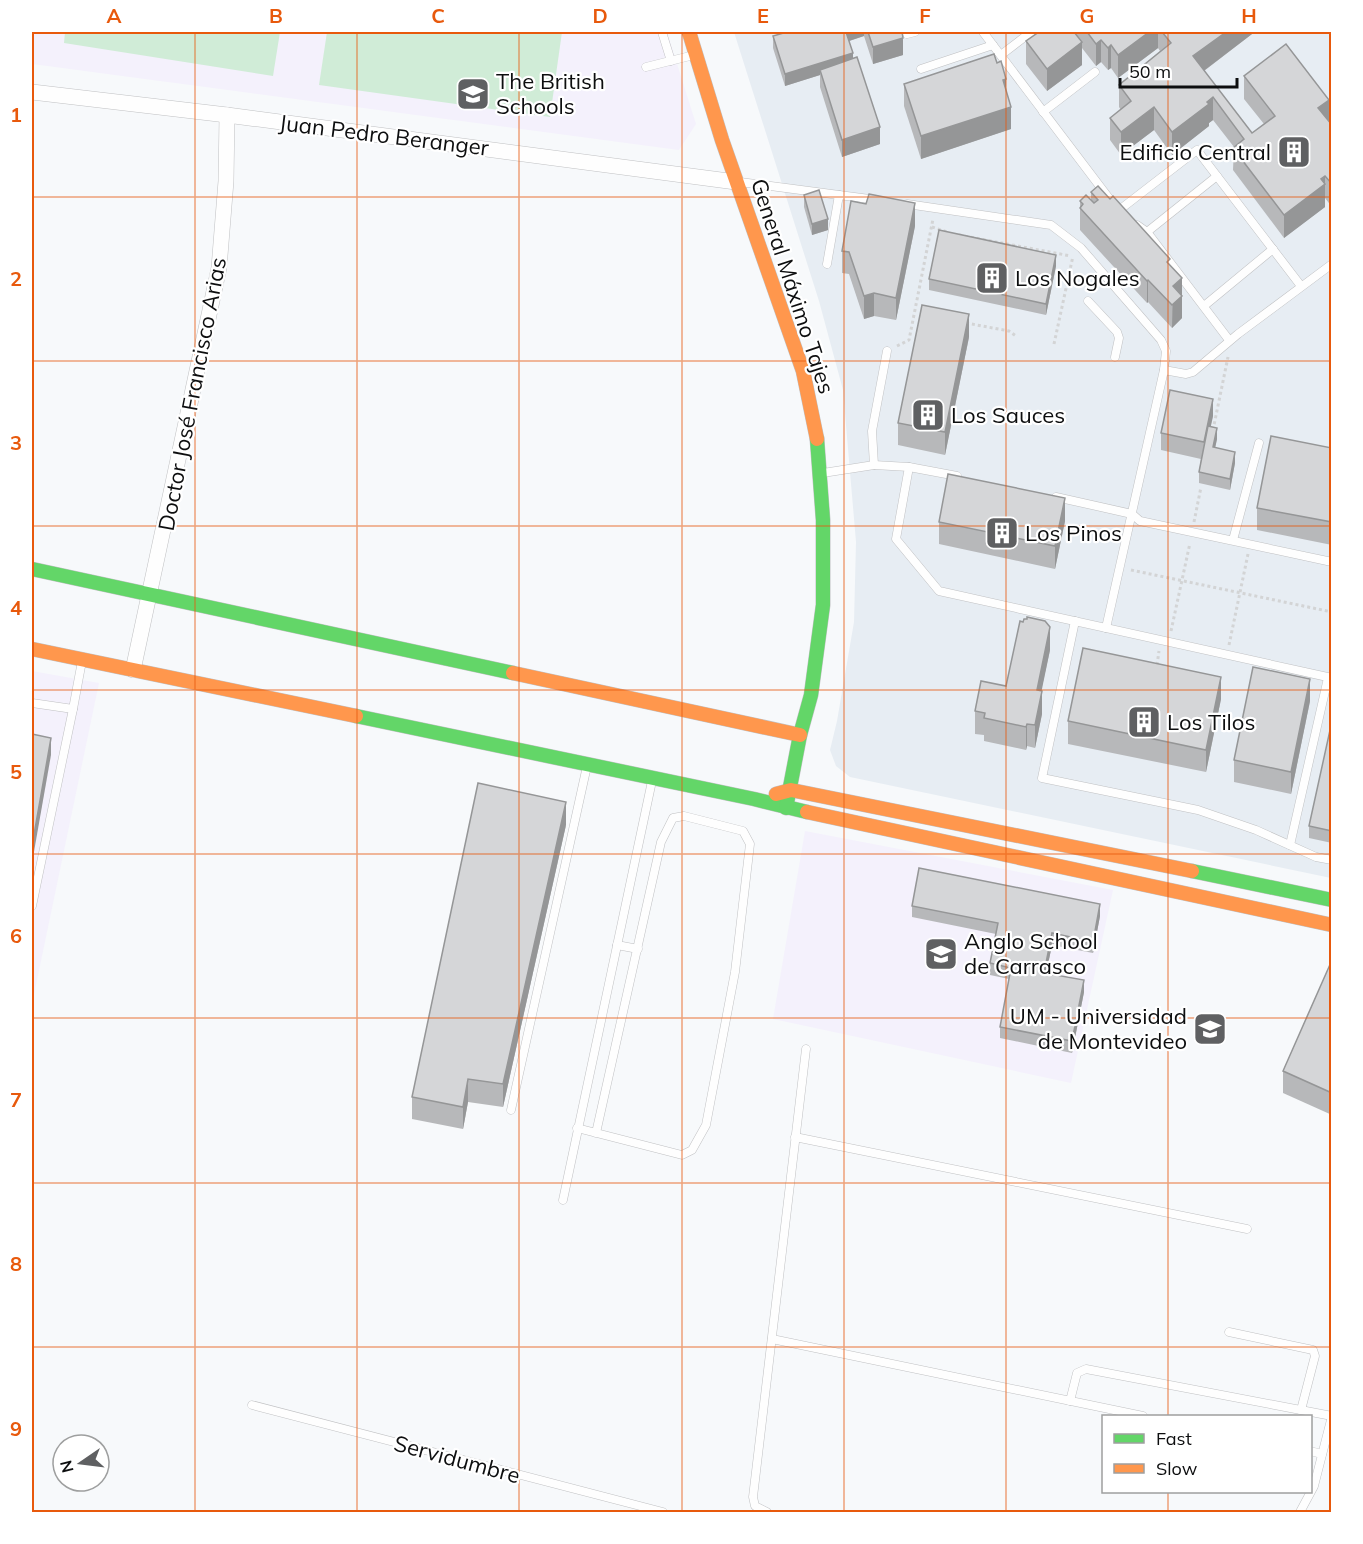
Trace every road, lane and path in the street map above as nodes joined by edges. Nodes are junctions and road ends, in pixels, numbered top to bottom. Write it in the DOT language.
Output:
graph roads {
  1 [pos="662,32"];
  2 [pos="689,32"];
  3 [pos="983,32"];
  4 [pos="1032,32"];
  5 [pos="993,45"];
  6 [pos="696,54"];
  7 [pos="1001,55"];
  8 [pos="671,61"];
  9 [pos="646,67"];
  10 [pos="921,69"];
  11 [pos="1095,72"];
  12 [pos="32,92"];
  13 [pos="1043,112"];
  14 [pos="227,115"];
  15 [pos="1217,176"];
  16 [pos="736,182"];
  17 [pos="839,195"];
  18 [pos="887,201"];
  19 [pos="898,203"];
  20 [pos="934,208"];
  21 [pos="1131,221"];
  22 [pos="932,226"];
  23 [pos="948,232"];
  24 [pos="1147,232"];
  25 [pos="959,235"];
  26 [pos="1081,249"];
  27 [pos="1273,249"];
  28 [pos="1072,256"];
  29 [pos="827,264"];
  30 [pos="1332,264"];
  31 [pos="1301,286"];
  32 [pos="1088,301"];
  33 [pos="1204,306"];
  34 [pos="957,321"];
  35 [pos="1016,336"];
  36 [pos="1229,340"];
  37 [pos="1054,344"];
  38 [pos="887,351"];
  39 [pos="1115,357"];
  40 [pos="1164,370"];
  41 [pos="1212,438"];
  42 [pos="1259,443"];
  43 [pos="874,465"];
  44 [pos="909,467"];
  45 [pos="821,473"];
  46 [pos="963,478"];
  47 [pos="1201,487"];
  48 [pos="1047,495"];
  49 [pos="1132,514"];
  50 [pos="1192,532"];
  51 [pos="1233,540"];
  52 [pos="1250,544"];
  53 [pos="1332,562"];
  54 [pos="1119,568"];
  55 [pos="32,569"];
  56 [pos="1183,580"];
  57 [pos="1240,592"];
  58 [pos="150,596"];
  59 [pos="1332,612"];
  60 [pos="1075,621"];
  61 [pos="1106,628"];
  62 [pos="1162,640"];
  63 [pos="32,649"];
  64 [pos="1227,656"];
  65 [pos="83,659"];
  66 [pos="133,670"];
  67 [pos="1155,674"];
  68 [pos="1330,678"];
  69 [pos="32,703"];
  70 [pos="73,709"];
  71 [pos="800,735"];
  72 [pos="587,765"];
  73 [pos="652,779"];
  74 [pos="791,790"];
  75 [pos="754,800"];
  76 [pos="786,808"];
  77 [pos="1290,845"];
  78 [pos="1332,860"];
  79 [pos="1332,900"];
  80 [pos="32,906"];
  81 [pos="1332,925"];
  82 [pos="617,945"];
  83 [pos="638,949"];
  84 [pos="806,1049"];
  85 [pos="511,1110"];
  86 [pos="577,1128"];
  87 [pos="596,1133"];
  88 [pos="795,1137"];
  89 [pos="562,1200"];
  90 [pos="1247,1229"];
  91 [pos="1229,1332"];
  92 [pos="772,1340"];
  93 [pos="1070,1401"];
  94 [pos="252,1405"];
  95 [pos="1301,1410"];
  96 [pos="1138,1415"];
  97 [pos="1332,1416"];
  98 [pos="1312,1451"];
  99 [pos="1322,1454"];
  100 [pos="1312,1490"];
  101 [pos="1310,1493"];
  102 [pos="663,1512"];
  103 [pos="767,1512"];
  104 [pos="1300,1512"];
  1 -- 8 [label="lane"];
  2 -- 6 [label="street, General Máximo Tajes"];
  3 -- 5 [label="lane"];
  4 -- 7 [label="lane"];
  5 -- 7 [label="lane"];
  5 -- 10 [label="lane"];
  6 -- 8 [label="lane"];
  6 -- 16 [label="street, General Máximo Tajes"];
  7 -- 13 [label="lane"];
  8 -- 9 [label="lane"];
  11 -- 13 [label="lane"];
  12 -- 14 [label="street, Juan Pedro Beranger"];
  13 -- 15 [label="lane"];
  14 -- 16 [label="street, Juan Pedro Beranger"];
  14 -- 58 [label="street, Doctor José Francisco Arias"];
  15 -- 24 [label="lane"];
  15 -- 27 [label="lane"];
  16 -- 17 [label="lane"];
  16 -- 45 [label="street, General Máximo Tajes"];
  17 -- 18 [label="lane"];
  17 -- 29 [label="lane"];
  19 -- 20 [label="lane"];
  20 -- 22 [label="path"];
  20 -- 26 [label="lane"];
  21 -- 24 [label="lane"];
  22 -- 23 [label="path"];
  22 -- 38 [label="path"];
  24 -- 33 [label="lane"];
  25 -- 28 [label="path"];
  26 -- 28 [label="path"];
  26 -- 40 [label="lane"];
  27 -- 31 [label="lane"];
  27 -- 33 [label="lane"];
  28 -- 37 [label="path"];
  30 -- 31 [label="lane"];
  31 -- 36 [label="lane"];
  32 -- 39 [label="lane"];
  33 -- 36 [label="lane"];
  34 -- 35 [label="path"];
  36 -- 40 [label="lane"];
  36 -- 41 [label="path"];
  38 -- 43 [label="lane"];
  40 -- 49 [label="lane"];
  42 -- 51 [label="lane"];
  43 -- 44 [label="lane"];
  43 -- 45 [label="lane"];
  44 -- 46 [label="lane"];
  44 -- 60 [label="lane"];
  45 -- 71 [label="street, General Máximo Tajes"];
  47 -- 50 [label="path"];
  48 -- 49 [label="lane"];
  49 -- 50 [label="lane"];
  49 -- 54 [label="lane"];
  50 -- 51 [label="lane"];
  50 -- 56 [label="path"];
  51 -- 52 [label="lane"];
  52 -- 53 [label="lane"];
  52 -- 57 [label="path"];
  54 -- 56 [label="path"];
  54 -- 61 [label="lane"];
  55 -- 58 [label="street"];
  56 -- 57 [label="path"];
  56 -- 62 [label="path"];
  57 -- 59 [label="path"];
  57 -- 64 [label="path"];
  58 -- 66 [label="street, Doctor José Francisco Arias"];
  58 -- 71 [label="street"];
  60 -- 61 [label="lane"];
  60 -- 77 [label="lane"];
  61 -- 62 [label="lane"];
  62 -- 64 [label="lane"];
  62 -- 67 [label="path"];
  63 -- 65 [label="street"];
  64 -- 68 [label="lane"];
  65 -- 66 [label="street"];
  65 -- 70 [label="lane"];
  66 -- 72 [label="street"];
  68 -- 77 [label="lane"];
  69 -- 70 [label="lane"];
  70 -- 80 [label="lane"];
  71 -- 74 [label="street, General Máximo Tajes"];
  72 -- 73 [label="street"];
  72 -- 85 [label="lane"];
  73 -- 75 [label="street"];
  73 -- 82 [label="lane"];
  74 -- 75 [label="street"];
  74 -- 76 [label="street, General Máximo Tajes"];
  74 -- 79 [label="street"];
  75 -- 76 [label="street"];
  76 -- 81 [label="street"];
  77 -- 78 [label="lane"];
  82 -- 83 [label="lane"];
  82 -- 86 [label="lane"];
  83 -- 87 [label="lane"];
  83 -- 87 [label="lane"];
  84 -- 88 [label="lane"];
  86 -- 87 [label="lane"];
  86 -- 89 [label="lane"];
  88 -- 90 [label="lane"];
  88 -- 92 [label="lane"];
  91 -- 95 [label="lane"];
  92 -- 93 [label="lane"];
  92 -- 103 [label="lane"];
  93 -- 95 [label="lane"];
  93 -- 96 [label="lane"];
  94 -- 102 [label="lane, Servidumbre"];
  95 -- 97 [label="lane"];
  97 -- 99 [label="lane"];
  98 -- 99 [label="lane"];
  99 -- 100 [label="lane"];
  101 -- 104 [label="lane"];
}
